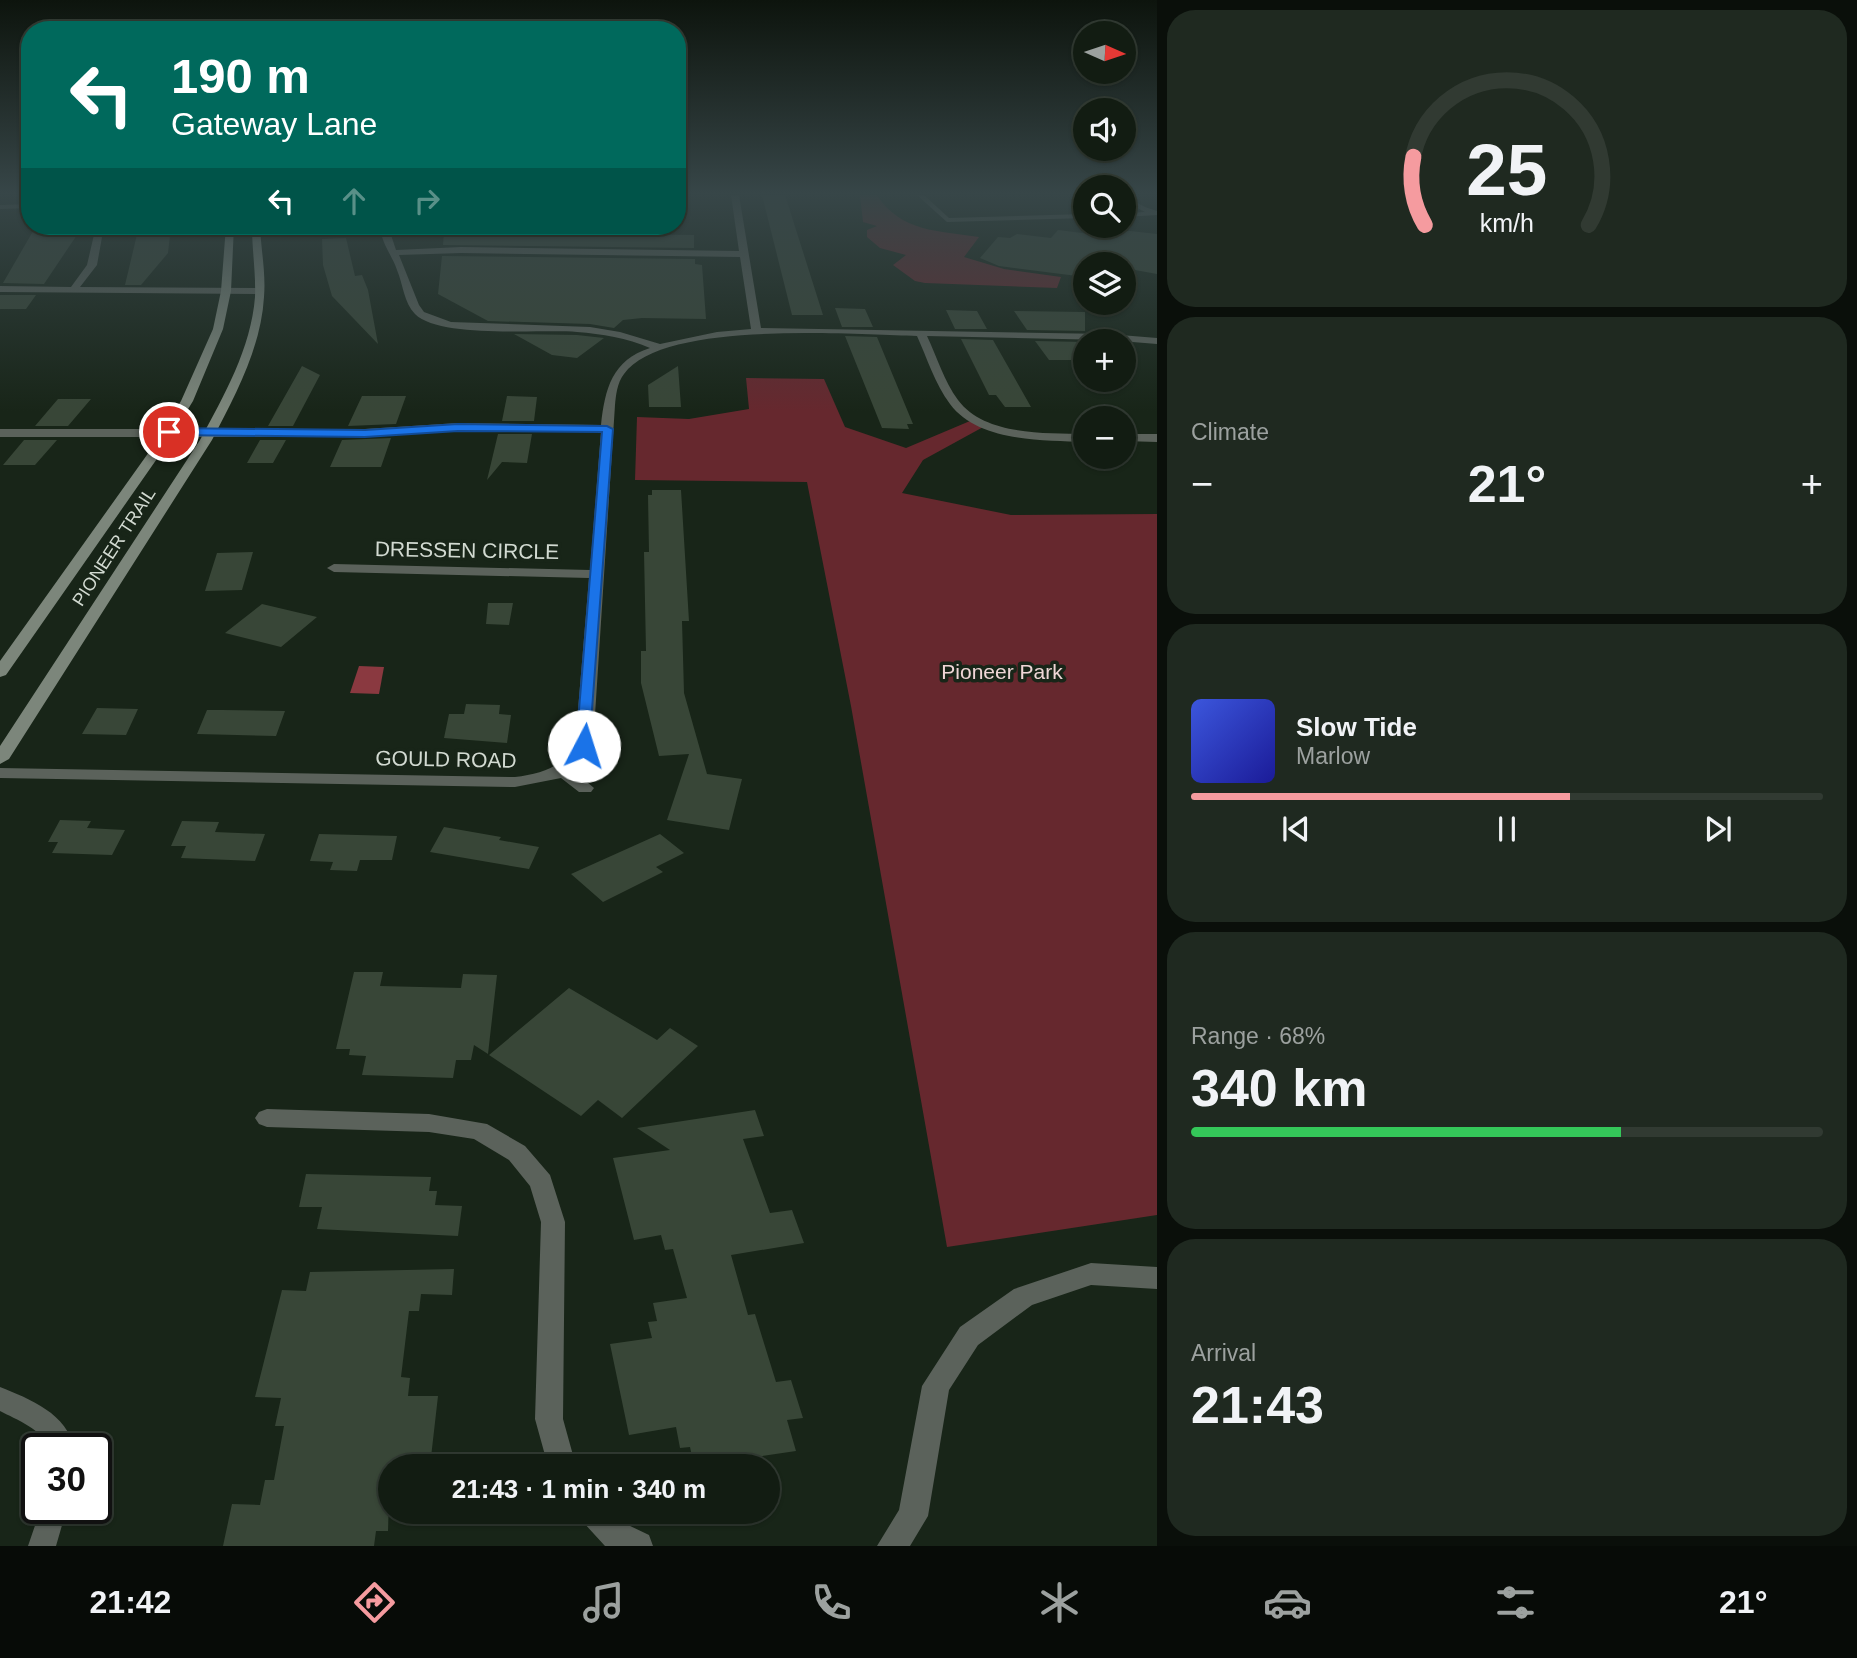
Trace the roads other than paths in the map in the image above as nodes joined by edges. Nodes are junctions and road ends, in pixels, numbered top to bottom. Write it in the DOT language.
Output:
graph roads {
  1 [pos="90,267"];
  2 [pos="227,267"];
  3 [pos="258,267"];
  4 [pos="400,267"];
  5 [pos="745,267"];
  6 [pos="0,289"];
  7 [pos="74,290"];
  8 [pos="226,290"];
  9 [pos="259,291"];
  10 [pos="756,331"];
  11 [pos="921,334"];
  12 [pos="1157,341"];
  13 [pos="658,347"];
  14 [pos="607,429"];
  15 [pos="169,432"];
  16 [pos="211,432"];
  17 [pos="0,433"];
  18 [pos="1073,437"];
  19 [pos="1136,438"];
  20 [pos="1157,438"];
  21 [pos="334,568"];
  22 [pos="598,574"];
  23 [pos="0,672"];
  24 [pos="0,759"];
  25 [pos="563,771"];
  26 [pos="0,773"];
  27 [pos="585,788"];
  28 [pos="267,1118"];
  29 [pos="1157,1278"];
  30 [pos="0,1399"];
  31 [pos="54,1433"];
  32 [pos="559,1454"];
  33 [pos="49,1524"];
  34 [pos="604,1524"];
  35 [pos="42,1546"];
  36 [pos="638,1546"];
  37 [pos="892,1546"];
  1 -- 7 [label="street"];
  2 -- 8 [label="main road, PIONEER TRAIL"];
  3 -- 9 [label="main road, PIONEER TRAIL"];
  4 -- 13 [label="street"];
  5 -- 10 [label="street"];
  6 -- 7 [label="street"];
  7 -- 8 [label="street"];
  8 -- 9 [label="street"];
  8 -- 15 [label="main road, PIONEER TRAIL"];
  9 -- 16 [label="main road, PIONEER TRAIL"];
  10 -- 11 [label="street"];
  10 -- 13 [label="street"];
  11 -- 12 [label="street"];
  11 -- 18 [label="street"];
  13 -- 14 [label="street"];
  14 -- 16 [label="street"];
  14 -- 22 [label="street"];
  15 -- 16 [label="street"];
  15 -- 17 [label="street"];
  15 -- 23 [label="main road, PIONEER TRAIL"];
  16 -- 24 [label="main road, PIONEER TRAIL"];
  19 -- 20 [label="street"];
  21 -- 22 [label="street, DRESSEN CIRCLE"];
  22 -- 25 [label="street"];
  25 -- 26 [label="street, GOULD ROAD"];
  25 -- 27 [label="street"];
  28 -- 32 [label="street"];
  29 -- 37 [label="street"];
  30 -- 31 [label="lane"];
  33 -- 35 [label="lane"];
  34 -- 36 [label="street"];
}
